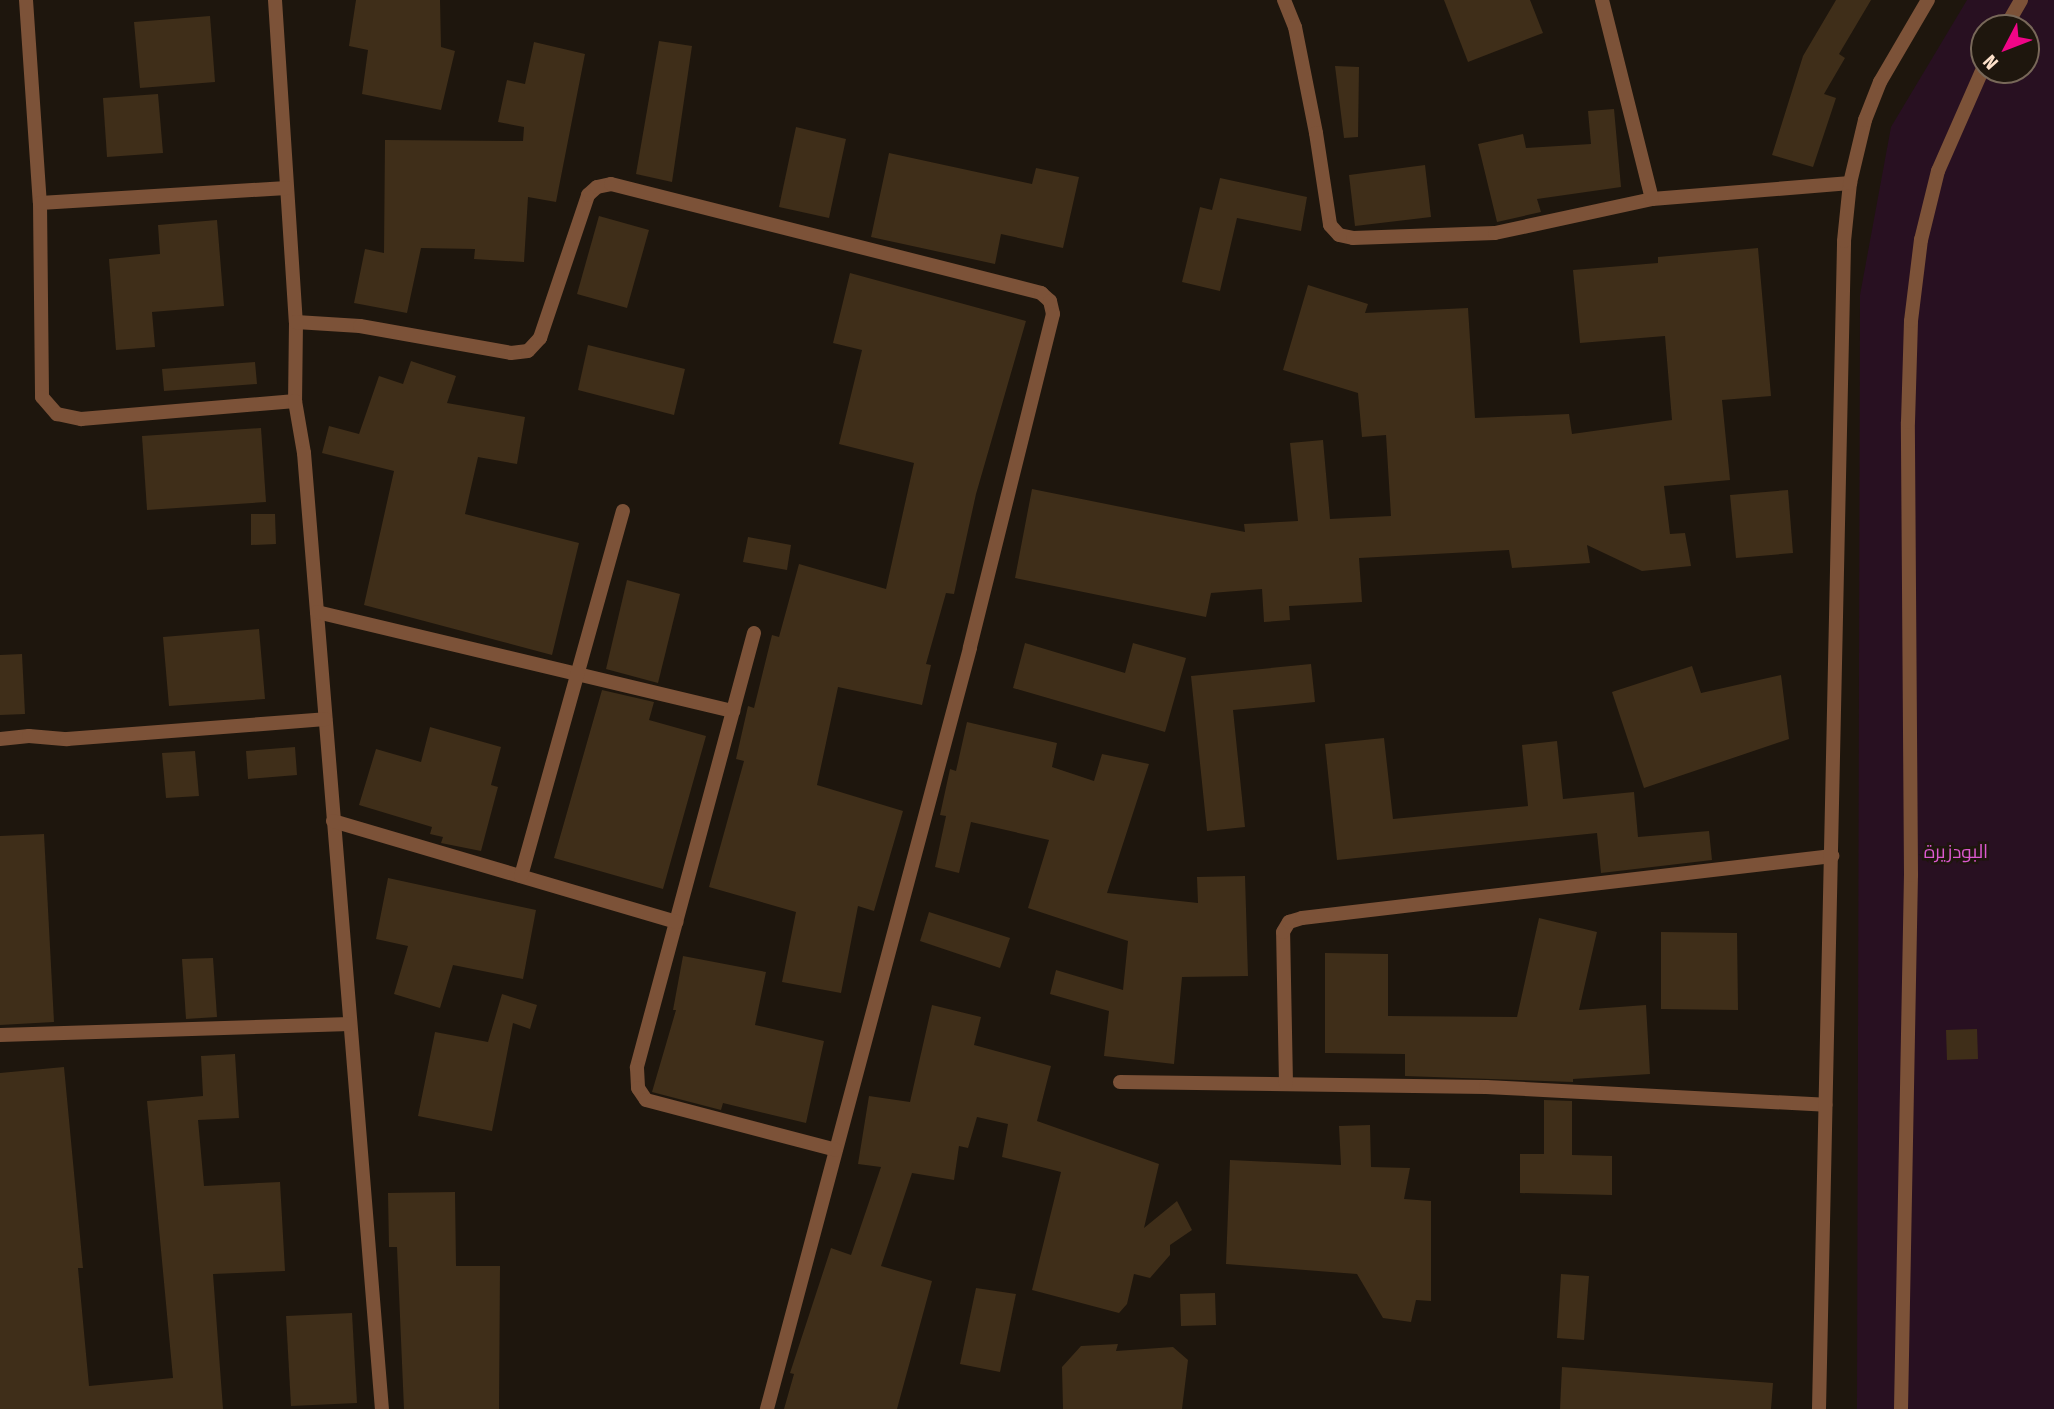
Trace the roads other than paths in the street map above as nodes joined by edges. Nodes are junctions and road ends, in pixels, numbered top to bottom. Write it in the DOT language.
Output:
graph roads {
  1 [pos="26,0"];
  2 [pos="275,0"];
  3 [pos="1284,0"];
  4 [pos="1602,0"];
  5 [pos="1928,0"];
  6 [pos="1976,84"];
  7 [pos="1850,183"];
  8 [pos="287,188"];
  9 [pos="1652,199"];
  10 [pos="40,203"];
  11 [pos="296,322"];
  12 [pos="295,401"];
  13 [pos="624,511"];
  14 [pos="317,612"];
  15 [pos="754,633"];
  16 [pos="579,674"];
  17 [pos="733,710"];
  18 [pos="325,719"];
  19 [pos="0,738"];
  20 [pos="333,821"];
  21 [pos="1832,856"];
  22 [pos="521,876"];
  23 [pos="676,922"];
  24 [pos="350,1024"];
  25 [pos="0,1035"];
  26 [pos="1120,1082"];
  27 [pos="1286,1084"];
  28 [pos="1826,1105"];
  29 [pos="836,1150"];
  30 [pos="382,1409"];
  31 [pos="767,1409"];
  32 [pos="1819,1409"];
  33 [pos="1901,1409"];
  1 -- 10 [label="street"];
  2 -- 8 [label="street"];
  3 -- 9 [label="street"];
  4 -- 9 [label="street"];
  5 -- 7 [label="street"];
  6 -- 33 [label="street"];
  7 -- 9 [label="street"];
  7 -- 21 [label="street"];
  8 -- 10 [label="street"];
  8 -- 11 [label="street"];
  10 -- 12 [label="street"];
  11 -- 12 [label="street"];
  11 -- 29 [label="street"];
  12 -- 14 [label="street"];
  13 -- 16 [label="street"];
  14 -- 16 [label="street"];
  14 -- 18 [label="street"];
  15 -- 17 [label="street"];
  16 -- 17 [label="street"];
  16 -- 22 [label="street"];
  17 -- 23 [label="street"];
  18 -- 19 [label="street"];
  18 -- 20 [label="street"];
  20 -- 22 [label="street"];
  20 -- 24 [label="street"];
  21 -- 27 [label="street"];
  21 -- 28 [label="street"];
  22 -- 23 [label="street"];
  23 -- 29 [label="street"];
  24 -- 25 [label="street"];
  24 -- 30 [label="street"];
  26 -- 27 [label="street"];
  27 -- 28 [label="street"];
  28 -- 32 [label="street"];
  29 -- 31 [label="street"];
}
